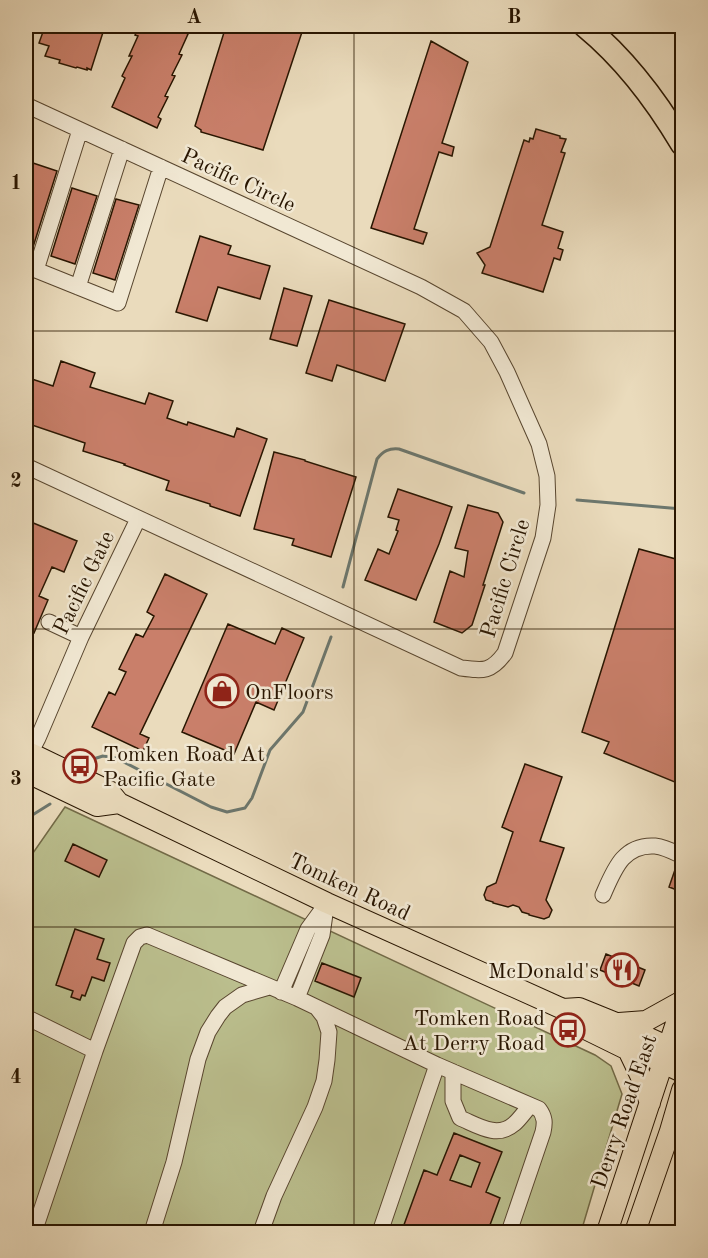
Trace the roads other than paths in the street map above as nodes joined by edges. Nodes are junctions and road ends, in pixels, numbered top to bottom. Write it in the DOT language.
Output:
graph roads {
  1 [pos="585,26"];
  2 [pos="26,105"];
  3 [pos="80,130"];
  4 [pos="682,144"];
  5 [pos="122,149"];
  6 [pos="160,167"];
  7 [pos="78,287"];
  8 [pos="26,466"];
  9 [pos="138,519"];
  10 [pos="50,622"];
  11 [pos="81,637"];
  12 [pos="27,760"];
  13 [pos="682,856"];
  14 [pos="603,895"];
  15 [pos="327,903"];
  16 [pos="275,990"];
  17 [pos="297,998"];
  18 [pos="682,1003"];
  19 [pos="317,1008"];
  20 [pos="563,1009"];
  21 [pos="26,1017"];
  22 [pos="616,1023"];
  23 [pos="628,1050"];
  24 [pos="95,1051"];
  25 [pos="672,1054"];
  26 [pos="437,1065"];
  27 [pos="453,1072"];
  28 [pos="682,1072"];
  29 [pos="682,1090"];
  30 [pos="650,1103"];
  31 [pos="530,1106"];
  32 [pos="676,1125"];
  33 [pos="34,1233"];
  34 [pos="152,1233"];
  35 [pos="261,1233"];
  36 [pos="380,1233"];
  37 [pos="509,1233"];
  38 [pos="607,1233"];
  39 [pos="635,1233"];
  1 -- 4 [label="highway"];
  2 -- 3 [label="street, Pacific Circle"];
  3 -- 5 [label="street, Pacific Circle"];
  3 -- 7 [label="street"];
  5 -- 6 [label="street, Pacific Circle"];
  5 -- 7 [label="street"];
  6 -- 7 [label="street"];
  6 -- 9 [label="street, Pacific Circle"];
  8 -- 9 [label="street, Pacific Circle"];
  9 -- 11 [label="street, Pacific Gate"];
  10 -- 11 [label="street"];
  11 -- 12 [label="street, Pacific Gate"];
  12 -- 15 [label="main road, Tomken Road"];
  13 -- 14 [label="street"];
  15 -- 16 [label="street"];
  15 -- 17 [label="street"];
  15 -- 20 [label="main road, Tomken Road"];
  16 -- 17 [label="street"];
  16 -- 24 [label="street"];
  16 -- 34 [label="street"];
  17 -- 19 [label="street"];
  18 -- 22 [label="main road"];
  18 -- 25 [label="main road, Derry Road East"];
  19 -- 26 [label="street"];
  19 -- 35 [label="street"];
  20 -- 22 [label="main road, Tomken Road"];
  20 -- 23 [label="main road, Tomken Road"];
  21 -- 24 [label="street"];
  22 -- 25 [label="main road, Tomken Road"];
  23 -- 25 [label="main road, Tomken Road"];
  23 -- 30 [label="main road"];
  24 -- 33 [label="street"];
  25 -- 28 [label="main road, Tomken Road"];
  25 -- 30 [label="main road, Derry Road East"];
  26 -- 27 [label="street"];
  26 -- 36 [label="street"];
  27 -- 31 [label="street"];
  27 -- 31 [label="street"];
  29 -- 32 [label="main road"];
  30 -- 38 [label="main road, Derry Road East"];
  31 -- 37 [label="street"];
  32 -- 39 [label="main road"];
}
